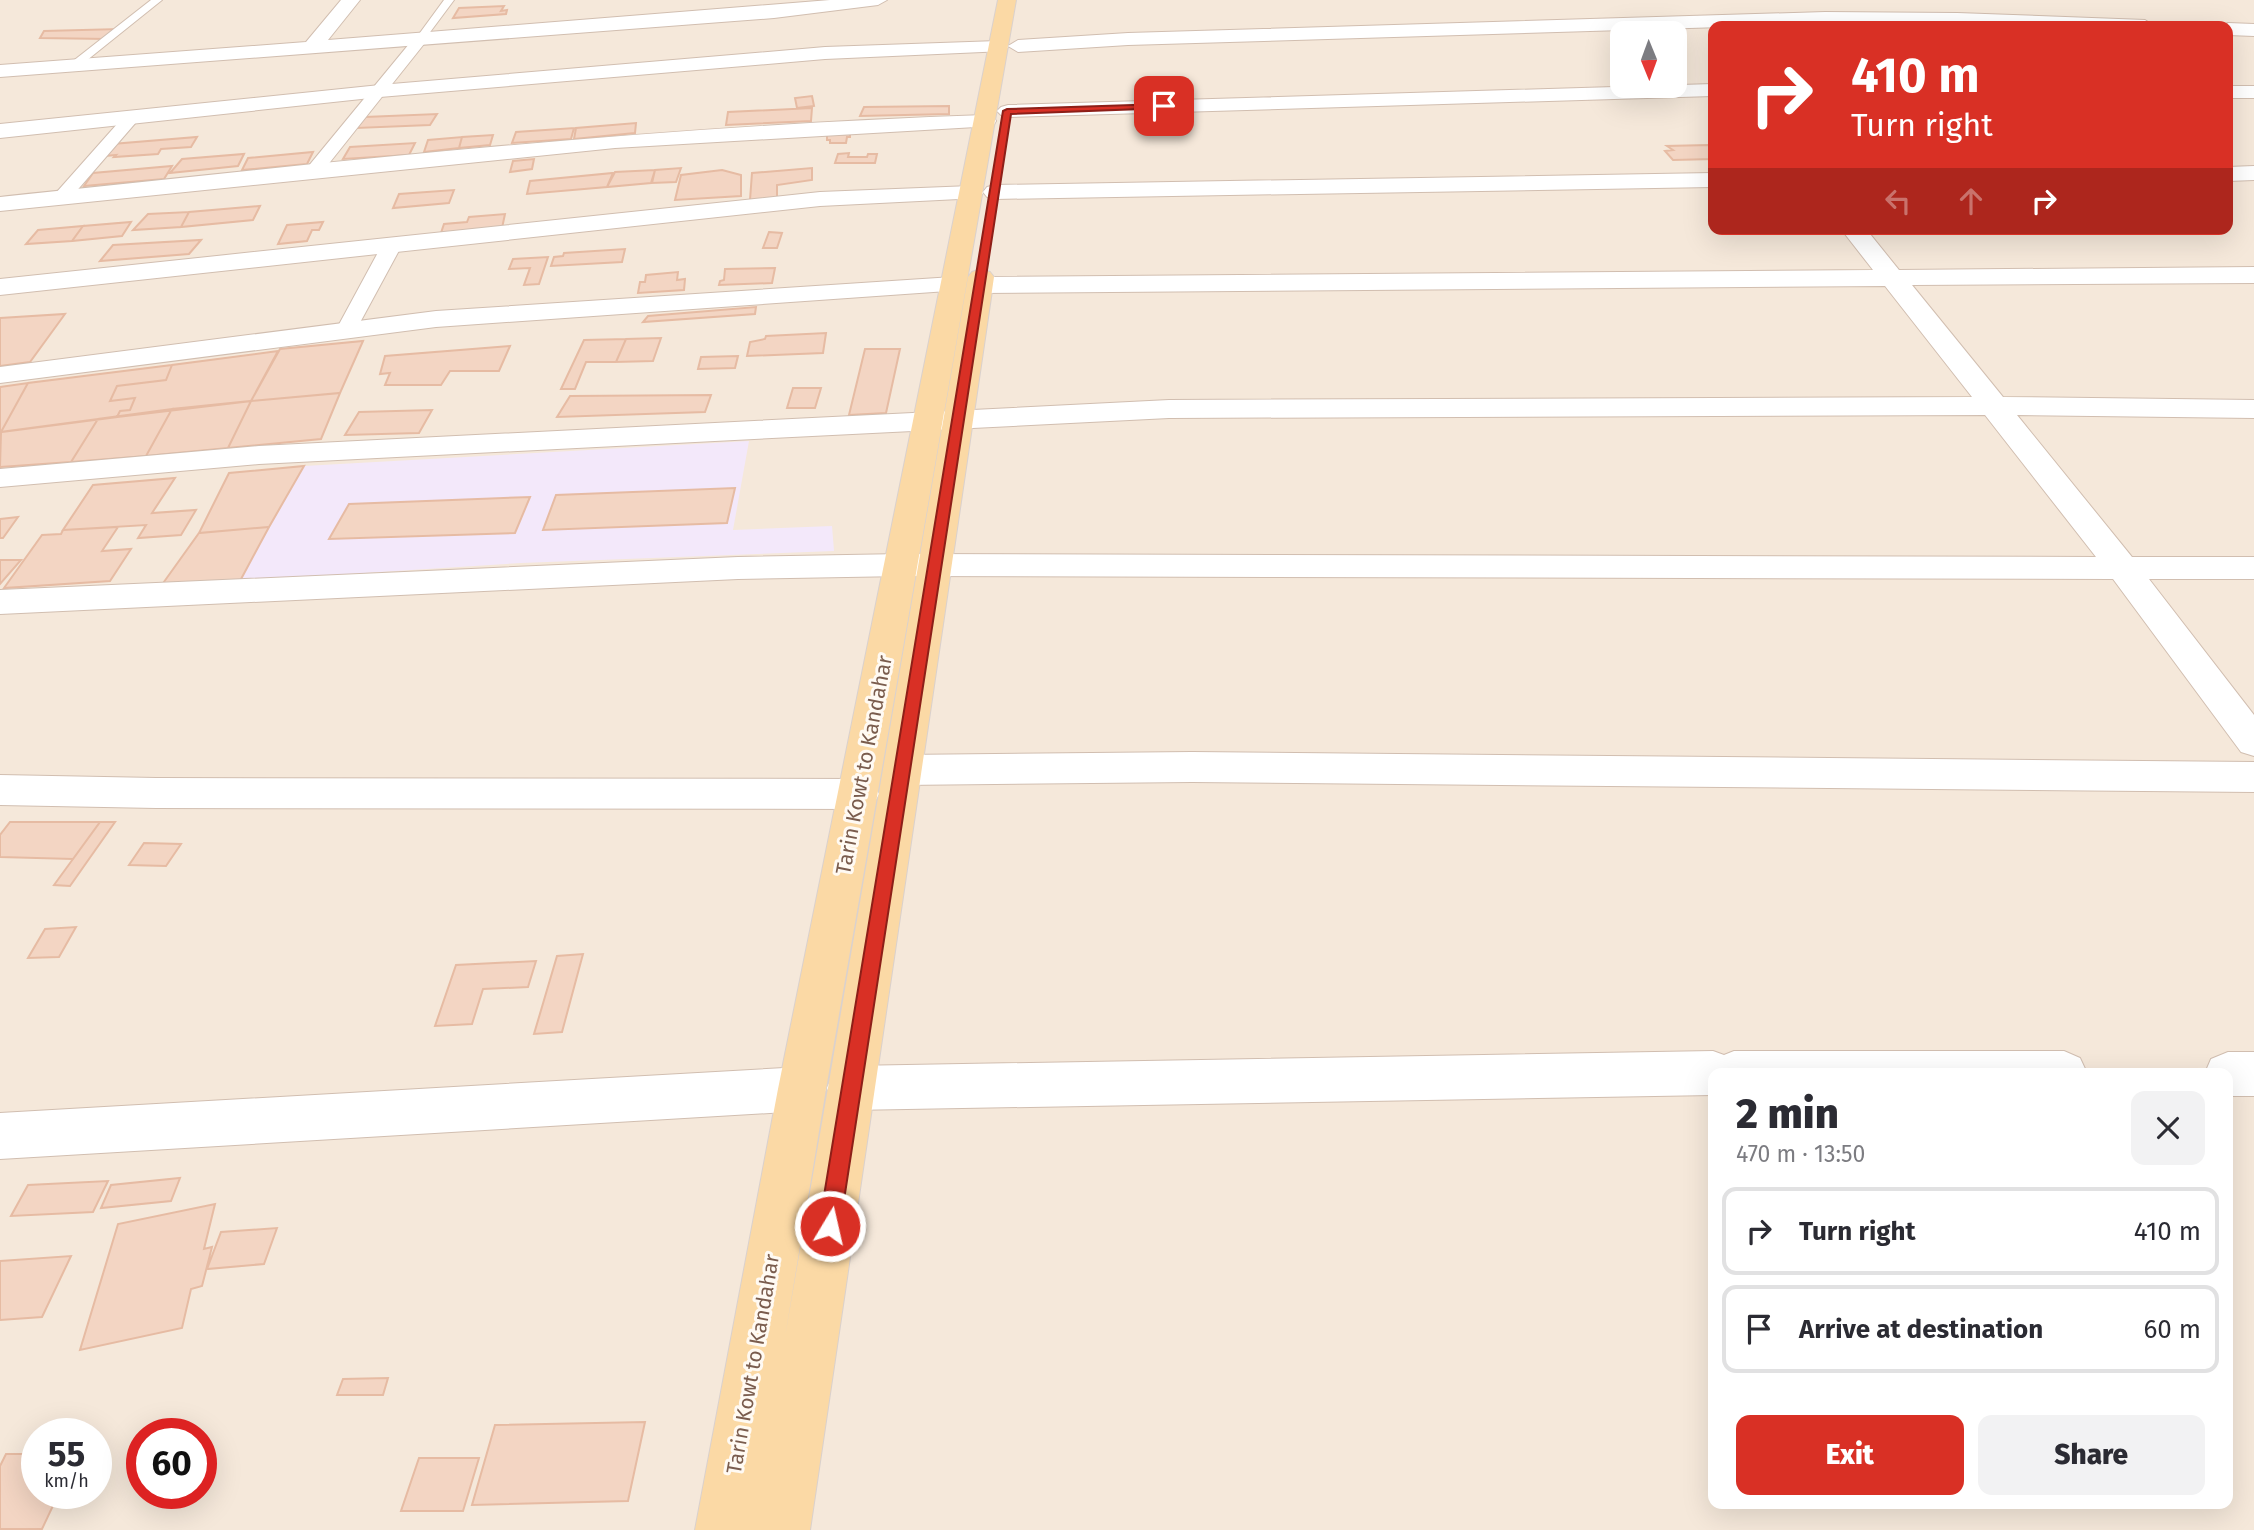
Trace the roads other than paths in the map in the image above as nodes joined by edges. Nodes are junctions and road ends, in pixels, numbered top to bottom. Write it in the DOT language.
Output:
graph roads {
  1 [pos="157,0"];
  2 [pos="351,0"];
  3 [pos="449,0"];
  4 [pos="871,0"];
  5 [pos="878,0"];
  6 [pos="1007,0"];
  7 [pos="1025,0"];
  8 [pos="1674,0"];
  9 [pos="775,6"];
  10 [pos="1780,21"];
  11 [pos="2011,21"];
  12 [pos="1691,22"];
  13 [pos="1708,22"];
  14 [pos="2233,29"];
  15 [pos="2254,30"];
  16 [pos="419,40"];
  17 [pos="1706,41"];
  18 [pos="1008,47"];
  19 [pos="310,49"];
  20 [pos="72,67"];
  21 [pos="0,71"];
  22 [pos="1708,90"];
  23 [pos="380,91"];
  24 [pos="2233,92"];
  25 [pos="2254,92"];
  26 [pos="132,117"];
  27 [pos="994,130"];
  28 [pos="0,131"];
  29 [pos="313,172"];
  30 [pos="2254,173"];
  31 [pos="2233,174"];
  32 [pos="1708,180"];
  33 [pos="983,192"];
  34 [pos="61,198"];
  35 [pos="0,204"];
  36 [pos="1858,235"];
  37 [pos="392,245"];
  38 [pos="2254,275"];
  39 [pos="1891,279"];
  40 [pos="966,285"];
  41 [pos="0,286"];
  42 [pos="346,330"];
  43 [pos="0,375"];
  44 [pos="1996,406"];
  45 [pos="2254,409"];
  46 [pos="944,422"];
  47 [pos="0,478"];
  48 [pos="919,565"];
  49 [pos="2123,568"];
  50 [pos="2254,568"];
  51 [pos="0,602"];
  52 [pos="2254,742"];
  53 [pos="902,770"];
  54 [pos="2254,777"];
  55 [pos="0,790"];
  56 [pos="859,794"];
  57 [pos="1708,1073"];
  58 [pos="2233,1074"];
  59 [pos="2254,1074"];
  60 [pos="851,1088"];
  61 [pos="802,1089"];
  62 [pos="0,1136"];
  63 [pos="724,1530"];
  64 [pos="781,1530"];
  1 -- 20 [label="lane"];
  2 -- 19 [label="street"];
  3 -- 16 [label="lane"];
  4 -- 5 [label="street"];
  4 -- 9 [label="street"];
  6 -- 18 [label="main road, Tarin Kowt to Kandahar"];
  7 -- 18 [label="main road, Tarin Kowt to Kandahar"];
  8 -- 12 [label="street"];
  9 -- 16 [label="street"];
  10 -- 11 [label="street"];
  12 -- 13 [label="street"];
  12 -- 17 [label="street"];
  12 -- 18 [label="street"];
  14 -- 15 [label="street"];
  16 -- 19 [label="street"];
  16 -- 23 [label="street"];
  18 -- 23 [label="street"];
  18 -- 27 [label="main road, Tarin Kowt to Kandahar"];
  19 -- 20 [label="street"];
  20 -- 21 [label="street"];
  22 -- 27 [label="street"];
  23 -- 26 [label="street"];
  23 -- 29 [label="street"];
  24 -- 25 [label="street"];
  26 -- 28 [label="street"];
  26 -- 34 [label="street"];
  27 -- 29 [label="street"];
  27 -- 33 [label="main road, Tarin Kowt to Kandahar"];
  29 -- 34 [label="street"];
  30 -- 31 [label="street"];
  32 -- 33 [label="street"];
  33 -- 37 [label="street"];
  33 -- 40 [label="main road, Tarin Kowt to Kandahar"];
  34 -- 35 [label="street"];
  36 -- 39 [label="street"];
  37 -- 41 [label="street"];
  37 -- 42 [label="street"];
  38 -- 39 [label="street"];
  39 -- 40 [label="street"];
  39 -- 44 [label="street"];
  40 -- 42 [label="street"];
  40 -- 46 [label="main road, Tarin Kowt to Kandahar"];
  42 -- 43 [label="street"];
  44 -- 45 [label="street"];
  44 -- 46 [label="street"];
  44 -- 49 [label="street"];
  46 -- 47 [label="street"];
  46 -- 48 [label="main road, Tarin Kowt to Kandahar"];
  48 -- 49 [label="street"];
  48 -- 51 [label="street"];
  48 -- 53 [label="main road, Tarin Kowt to Kandahar"];
  48 -- 56 [label="main road, Tarin Kowt to Kandahar"];
  49 -- 50 [label="street"];
  49 -- 52 [label="street"];
  53 -- 54 [label="street"];
  53 -- 60 [label="main road, Tarin Kowt to Kandahar"];
  55 -- 56 [label="street"];
  56 -- 61 [label="main road, Tarin Kowt to Kandahar"];
  57 -- 60 [label="street"];
  58 -- 59 [label="street"];
  60 -- 64 [label="main road, Tarin Kowt to Kandahar"];
  61 -- 62 [label="street"];
  61 -- 63 [label="main road, Tarin Kowt to Kandahar"];
}
